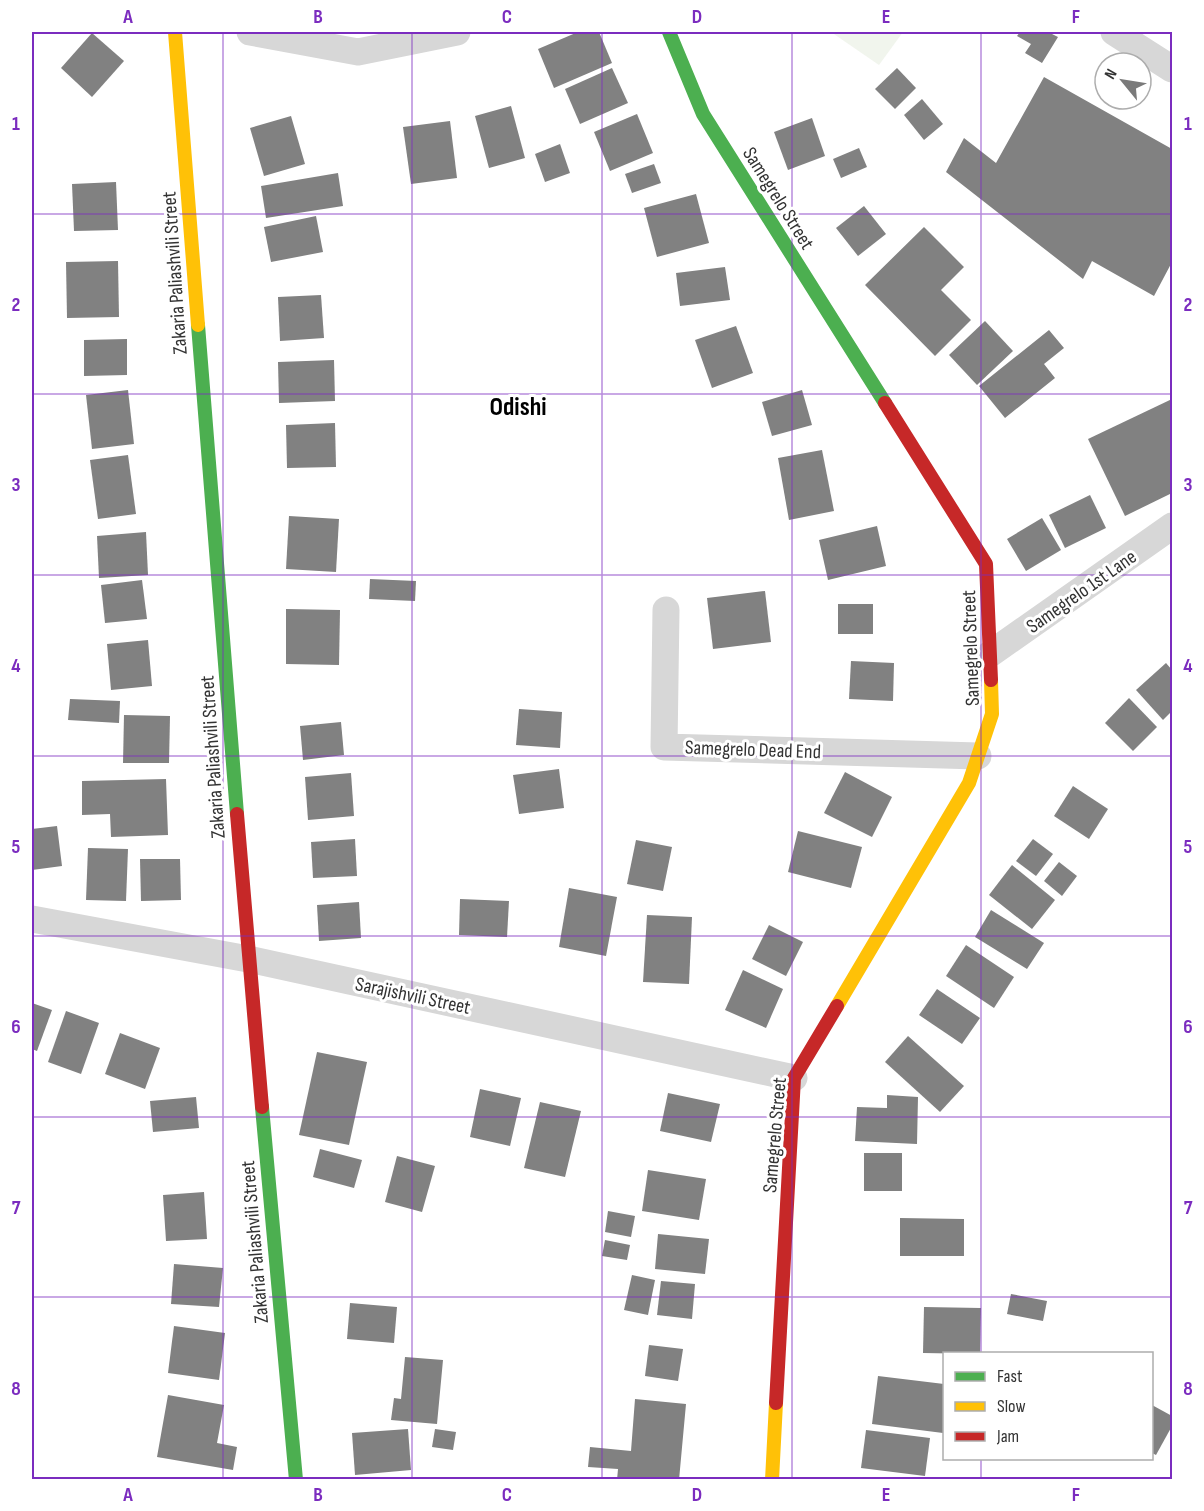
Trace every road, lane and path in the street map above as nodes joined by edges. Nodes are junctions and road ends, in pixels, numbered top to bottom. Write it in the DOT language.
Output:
graph roads {
  1 [pos="175,32"];
  2 [pos="250,32"];
  3 [pos="458,32"];
  4 [pos="669,32"];
  5 [pos="1114,32"];
  6 [pos="1173,69"];
  7 [pos="1173,526"];
  8 [pos="666,610"];
  9 [pos="990,654"];
  10 [pos="978,756"];
  11 [pos="32,919"];
  12 [pos="248,959"];
  13 [pos="794,1078"];
  14 [pos="296,1479"];
  15 [pos="772,1479"];
  1 -- 12 [label="street, Zakaria Paliashvili Street"];
  2 -- 3 [label="street"];
  4 -- 9 [label="street, Samegrelo Street"];
  5 -- 6 [label="street"];
  7 -- 9 [label="street, Samegrelo 1st Lane"];
  8 -- 10 [label="street, Samegrelo Dead End"];
  9 -- 10 [label="street, Samegrelo Street"];
  10 -- 13 [label="street, Samegrelo Street"];
  11 -- 12 [label="street, Sarajishvili Street"];
  12 -- 13 [label="street, Sarajishvili Street"];
  12 -- 14 [label="street, Zakaria Paliashvili Street"];
  13 -- 15 [label="street, Samegrelo Street"];
}
